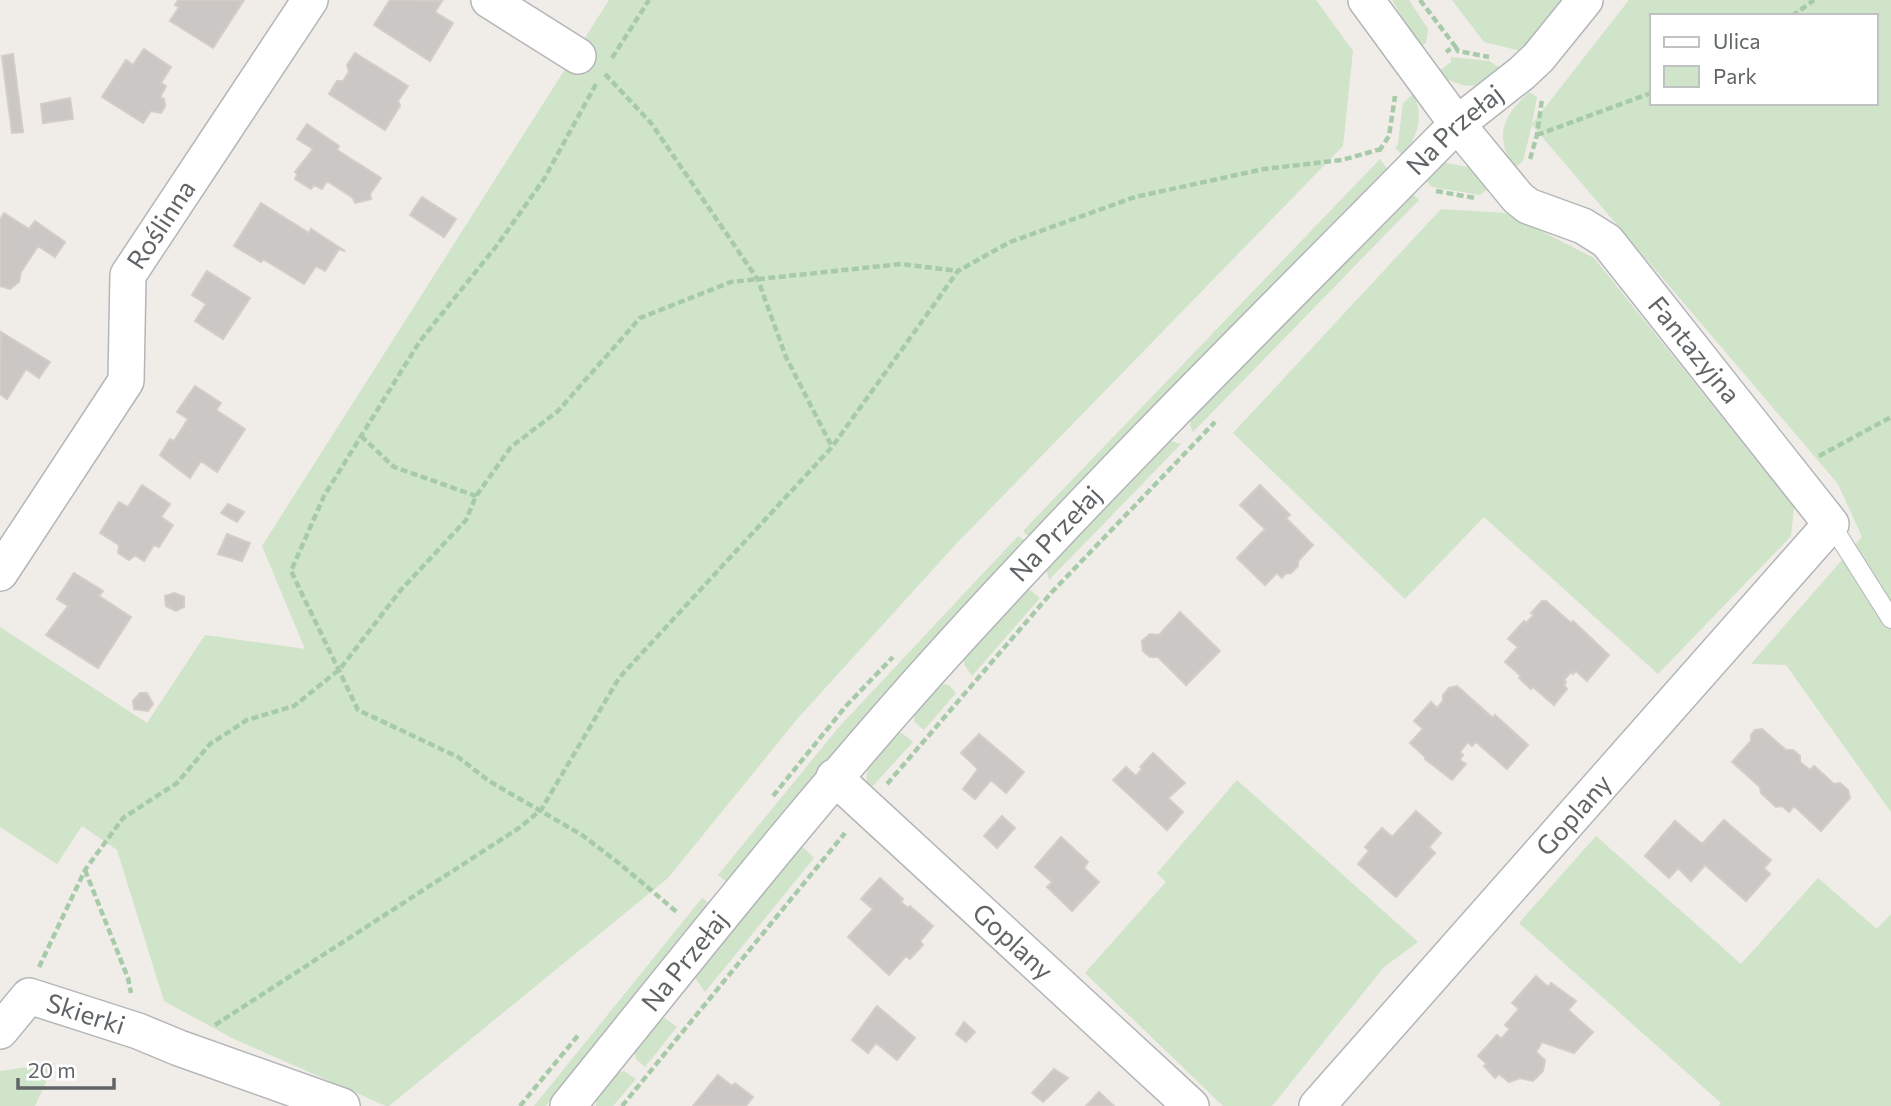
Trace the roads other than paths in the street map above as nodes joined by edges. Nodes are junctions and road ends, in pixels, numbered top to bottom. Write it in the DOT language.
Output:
graph roads {
  1 [pos="310,0"];
  2 [pos="489,0"];
  3 [pos="1366,0"];
  4 [pos="1585,0"];
  5 [pos="590,64"];
  6 [pos="1457,124"];
  7 [pos="1831,524"];
  8 [pos="0,573"];
  9 [pos="1891,619"];
  10 [pos="834,777"];
  11 [pos="0,1031"];
  12 [pos="342,1106"];
  13 [pos="568,1106"];
  14 [pos="1191,1106"];
  15 [pos="1317,1106"];
  1 -- 8 [label="street, Roślinna"];
  2 -- 5 [label="street"];
  3 -- 6 [label="street, Fantazyjna"];
  4 -- 6 [label="street, Na Przełaj"];
  6 -- 7 [label="street, Fantazyjna"];
  6 -- 10 [label="street, Na Przełaj"];
  7 -- 9 [label="lane, Fantazyjna"];
  7 -- 15 [label="street, Goplany"];
  10 -- 13 [label="street, Na Przełaj"];
  10 -- 14 [label="street, Goplany"];
  11 -- 12 [label="street, Skierki"];
}
